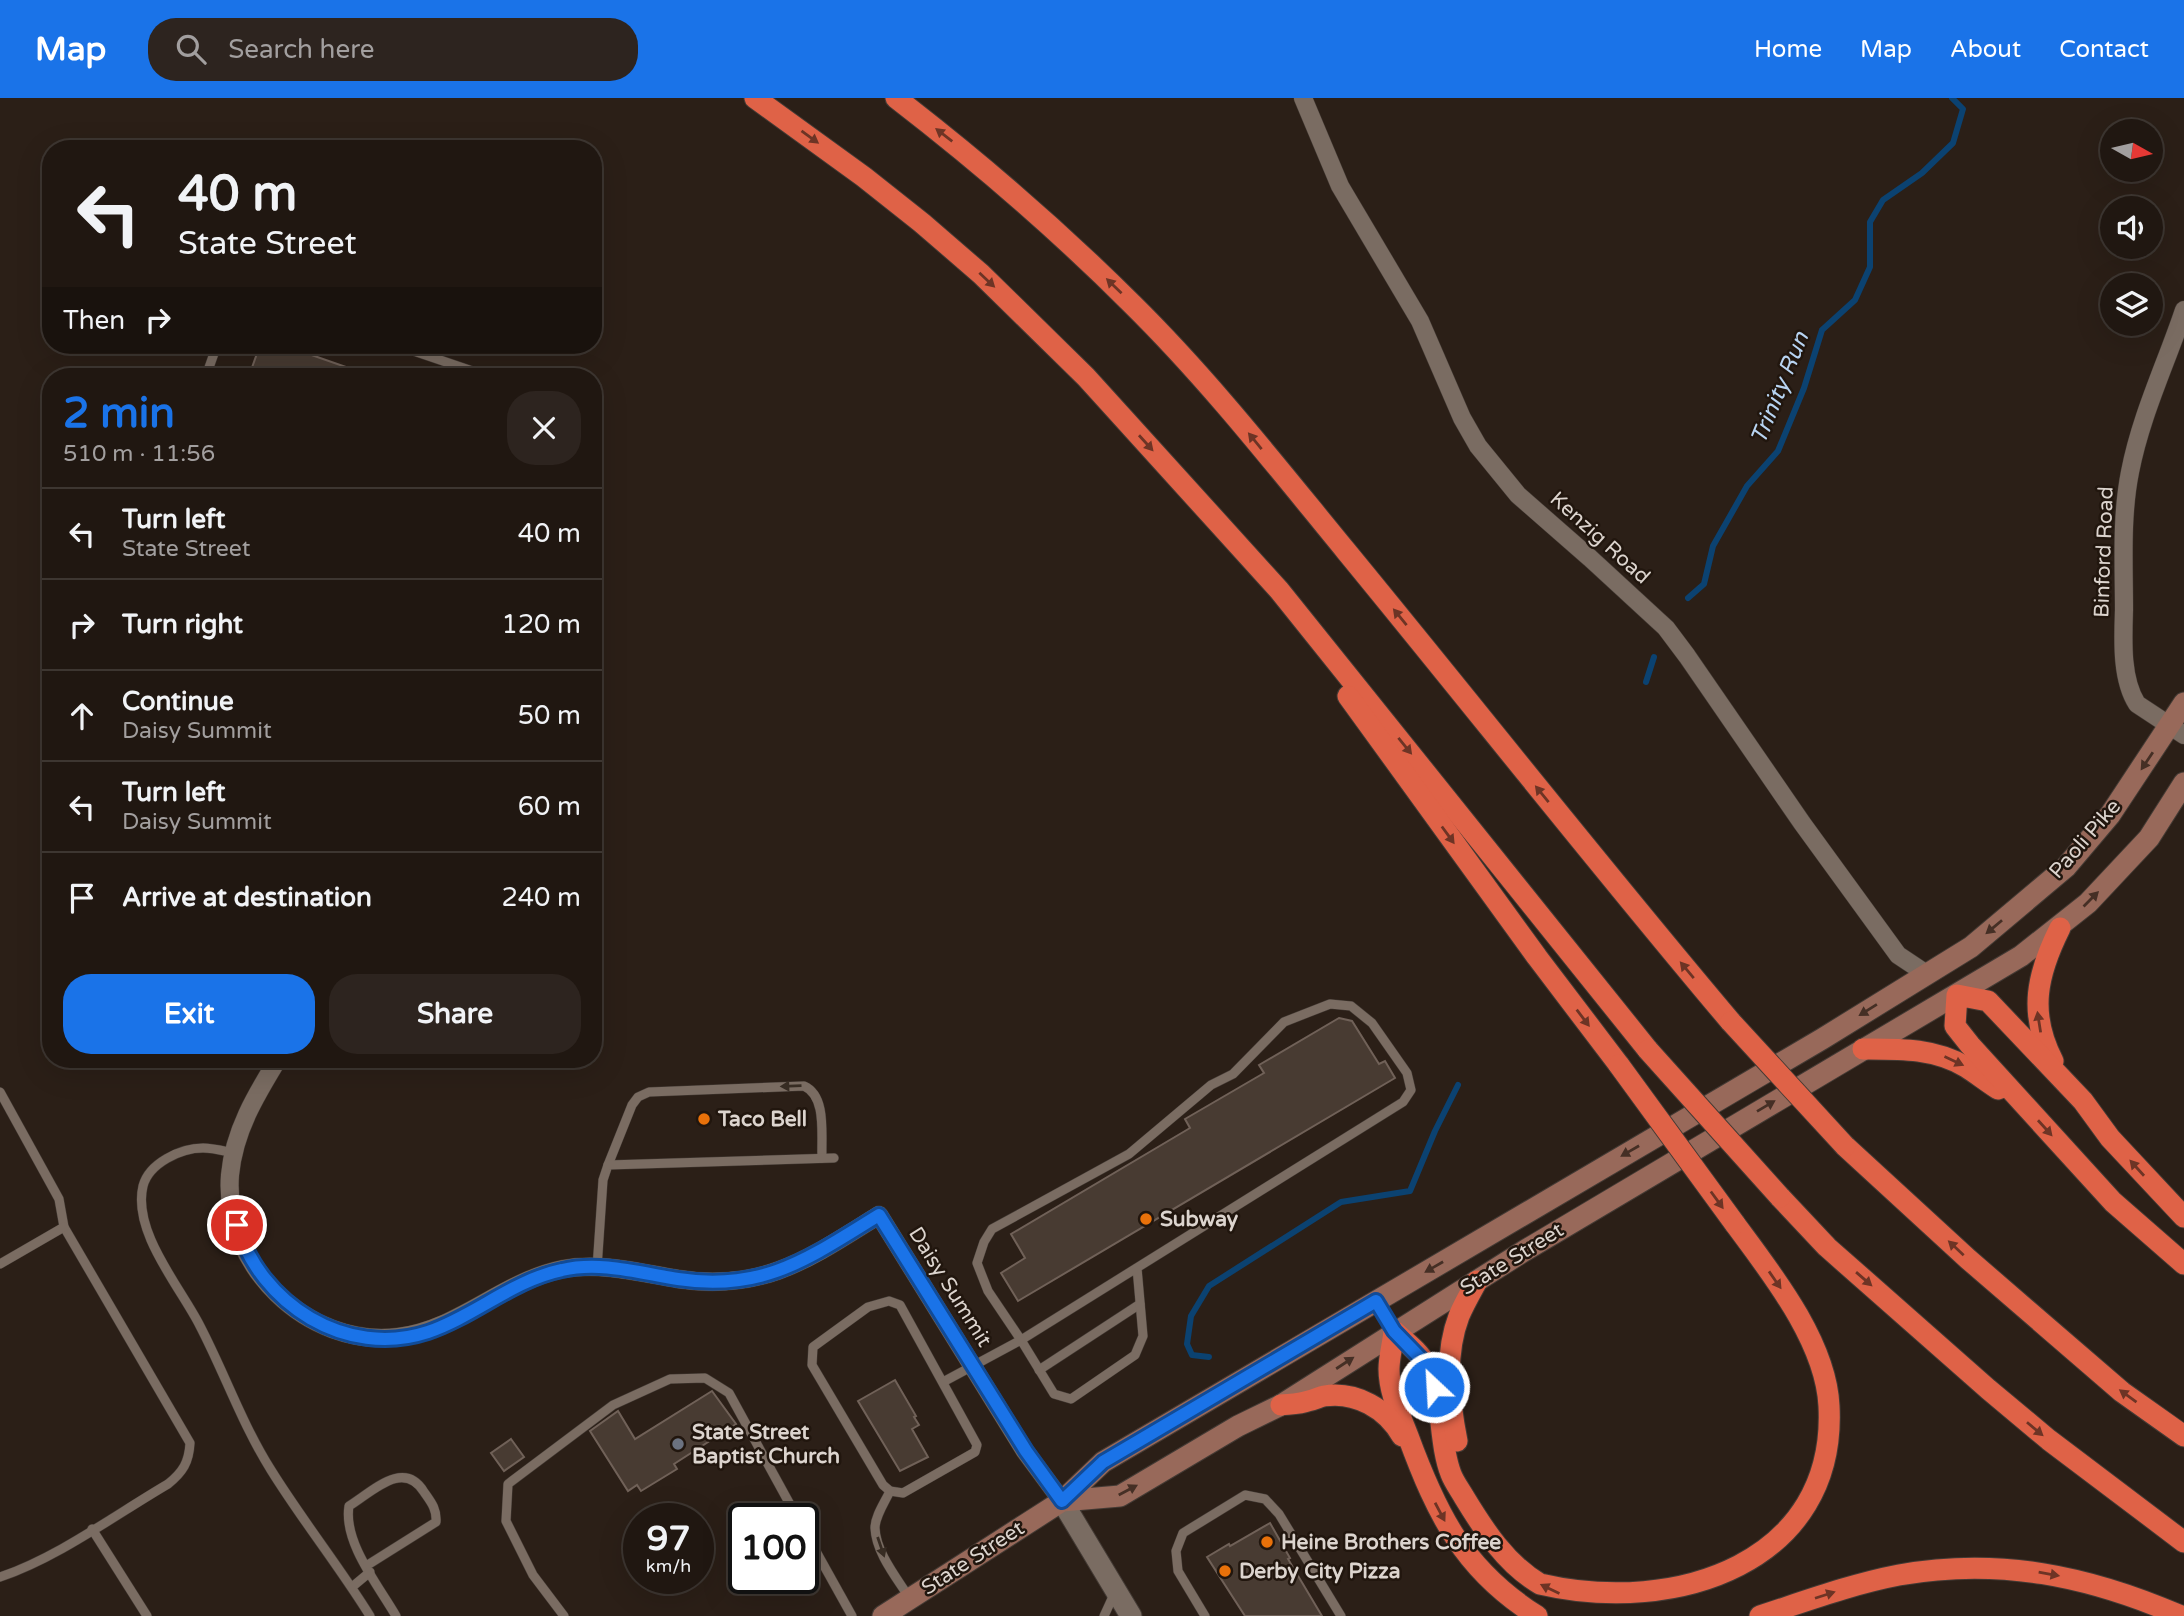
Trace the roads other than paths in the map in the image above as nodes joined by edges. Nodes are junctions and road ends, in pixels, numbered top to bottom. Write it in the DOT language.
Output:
graph roads {
  1 [pos="755,98"];
  2 [pos="896,98"];
  3 [pos="1303,98"];
  4 [pos="2184,310"];
  5 [pos="422,354"];
  6 [pos="464,368"];
  7 [pos="1236,541"];
  8 [pos="2184,703"];
  9 [pos="2177,730"];
  10 [pos="2184,783"];
  11 [pos="2060,928"];
  12 [pos="1925,973"];
  13 [pos="1957,995"];
  14 [pos="1863,1049"];
  15 [pos="273,1068"];
  16 [pos="0,1092"];
  17 [pos="2019,1099"];
  18 [pos="2083,1101"];
  19 [pos="234,1153"];
  20 [pos="822,1158"];
  21 [pos="834,1158"];
  22 [pos="608,1165"];
  23 [pos="2184,1217"];
  24 [pos="64,1227"];
  25 [pos="0,1264"];
  26 [pos="2184,1264"];
  27 [pos="597,1268"];
  28 [pos="1137,1268"];
  29 [pos="1477,1281"];
  30 [pos="1376,1301"];
  31 [pos="1140,1304"];
  32 [pos="1394,1331"];
  33 [pos="1021,1339"];
  34 [pos="973,1366"];
  35 [pos="1039,1370"];
  36 [pos="943,1382"];
  37 [pos="1281,1405"];
  38 [pos="2184,1436"];
  39 [pos="1423,1479"];
  40 [pos="890,1491"];
  41 [pos="1062,1501"];
  42 [pos="1467,1502"];
  43 [pos="789,1503"];
  44 [pos="92,1529"];
  45 [pos="2184,1542"];
  46 [pos="819,1557"];
  47 [pos="368,1569"];
  48 [pos="0,1577"];
  49 [pos="352,1587"];
  50 [pos="1116,1590"];
  51 [pos="909,1599"];
  52 [pos="1687,1605"];
  53 [pos="1651,1612"];
  54 [pos="147,1616"];
  55 [pos="370,1616"];
  56 [pos="396,1616"];
  57 [pos="564,1616"];
  58 [pos="852,1616"];
  59 [pos="883,1616"];
  60 [pos="1104,1616"];
  61 [pos="1132,1616"];
  62 [pos="1205,1616"];
  63 [pos="1341,1616"];
  64 [pos="1537,1616"];
  65 [pos="1760,1616"];
  66 [pos="2181,1616"];
  1 -- 7 [label="highway, one-way"];
  38 -- 2 [label="highway, one-way, bridge"];
  3 -- 12 [label="street, Kenzig Road"];
  4 -- 9 [label="street, Binford Road"];
  5 -- 6 [label="lane"];
  7 -- 45 [label="highway, one-way, bridge"];
  7 -- 52 [label="highway, one-way, bridge"];
  8 -- 9 [label="main road, Paoli Pike"];
  9 -- 12 [label="main road, Paoli Pike, one-way"];
  11 -- 10 [label="main road, Paoli Pike, one-way"];
  11 -- 13 [label="main road, Paoli Pike"];
  18 -- 11 [label="highway, one-way"];
  12 -- 13 [label="main road"];
  12 -- 30 [label="main road, State Street, one-way"];
  13 -- 14 [label="main road, State Street"];
  13 -- 17 [label="highway"];
  13 -- 18 [label="highway"];
  14 -- 17 [label="highway, one-way"];
  29 -- 14 [label="main road, State Street, one-way"];
  15 -- 19 [label="street, Daisy Summit"];
  16 -- 24 [label="lane"];
  17 -- 26 [label="highway, one-way"];
  23 -- 18 [label="highway, one-way"];
  19 -- 27 [label="street, Daisy Summit"];
  19 -- 49 [label="lane"];
  20 -- 21 [label="lane"];
  20 -- 22 [label="lane"];
  20 -- 22 [label="lane, one-way"];
  22 -- 27 [label="lane"];
  24 -- 25 [label="lane"];
  24 -- 44 [label="lane"];
  27 -- 34 [label="street, Daisy Summit"];
  28 -- 31 [label="lane"];
  28 -- 33 [label="lane"];
  28 -- 33 [label="lane"];
  29 -- 32 [label="main road, State Street"];
  29 -- 42 [label="highway"];
  30 -- 32 [label="main road"];
  30 -- 41 [label="main road, State Street"];
  31 -- 35 [label="lane"];
  31 -- 35 [label="lane"];
  37 -- 32 [label="main road, State Street, one-way"];
  32 -- 39 [label="highway"];
  32 -- 42 [label="highway"];
  33 -- 34 [label="lane"];
  33 -- 35 [label="lane"];
  34 -- 36 [label="lane"];
  34 -- 41 [label="street"];
  36 -- 40 [label="lane"];
  36 -- 40 [label="lane"];
  37 -- 39 [label="highway"];
  41 -- 37 [label="main road, State Street, one-way"];
  39 -- 64 [label="highway, one-way"];
  40 -- 51 [label="lane, one-way"];
  41 -- 50 [label="street"];
  41 -- 51 [label="main road, State Street"];
  53 -- 42 [label="highway, one-way"];
  43 -- 57 [label="lane"];
  44 -- 48 [label="lane"];
  44 -- 54 [label="lane"];
  46 -- 58 [label="lane"];
  47 -- 47 [label="lane"];
  47 -- 49 [label="lane"];
  47 -- 56 [label="lane"];
  49 -- 55 [label="lane"];
  50 -- 60 [label="lane"];
  50 -- 61 [label="street"];
  51 -- 59 [label="main road, State Street"];
  62 -- 63 [label="lane"];
  65 -- 66 [label="highway, one-way"];
}
